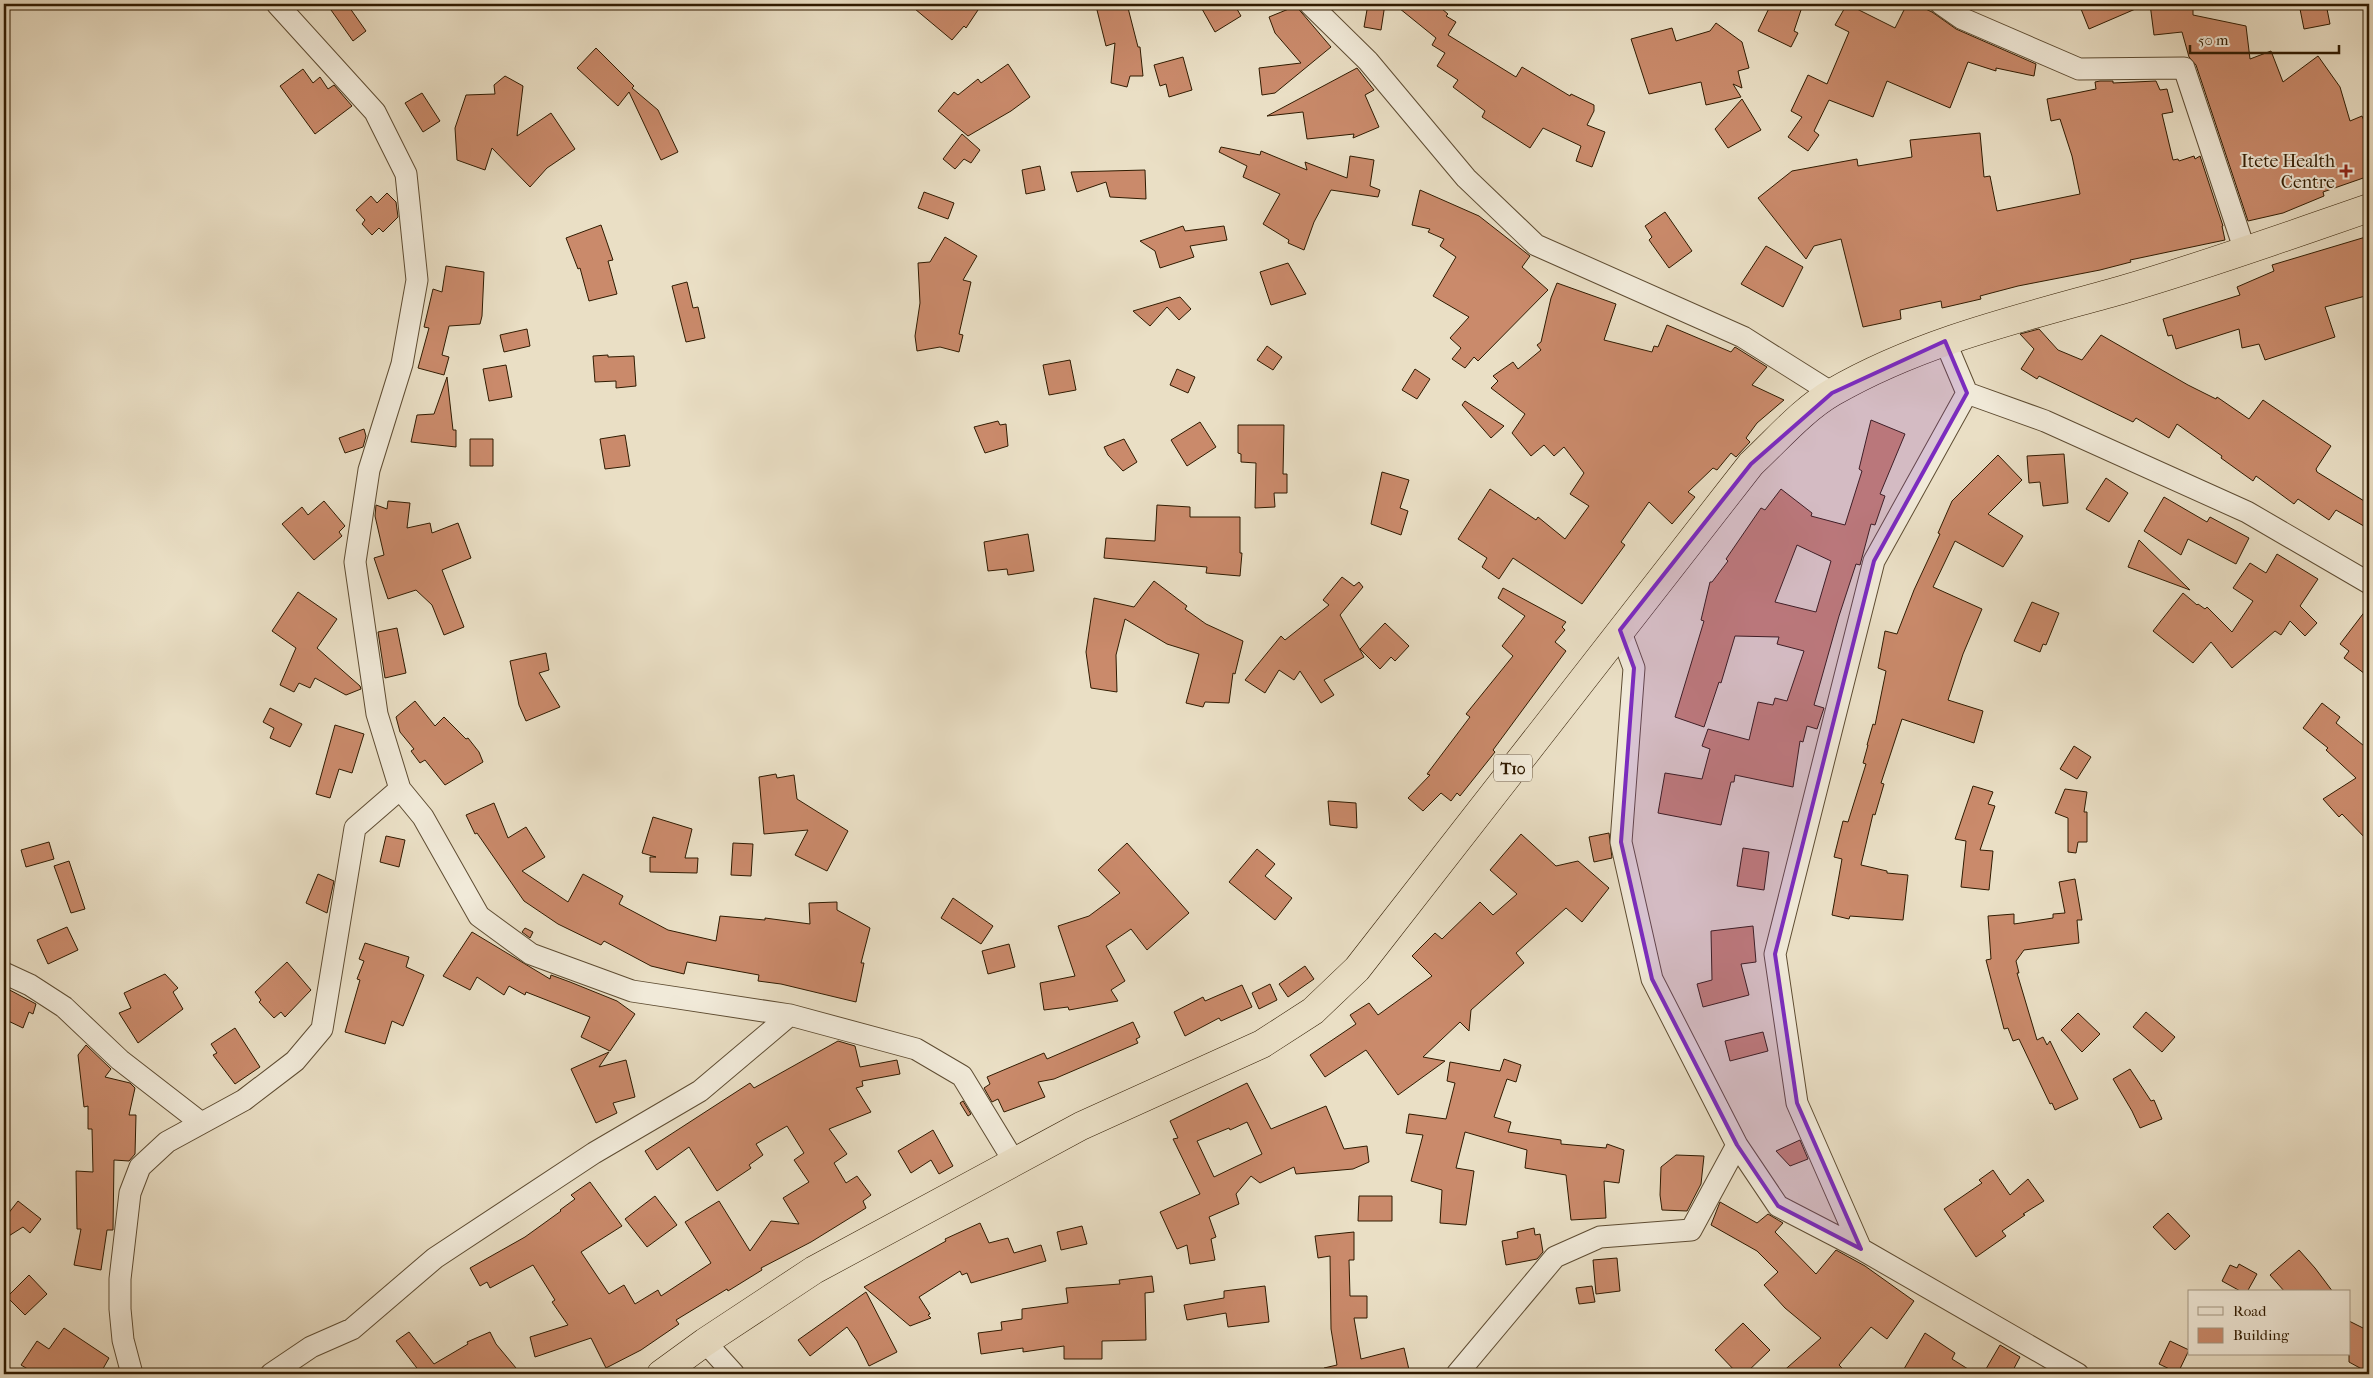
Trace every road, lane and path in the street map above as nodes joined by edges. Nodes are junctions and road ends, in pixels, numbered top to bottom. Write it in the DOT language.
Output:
graph roads {
  1 [pos="278,4"];
  2 [pos="1310,4"];
  3 [pos="1940,4"];
  4 [pos="2369,208"];
  5 [pos="2245,251"];
  6 [pos="1945,341"];
  7 [pos="1832,393"];
  8 [pos="1967,393"];
  9 [pos="2369,583"];
  10 [pos="1620,630"];
  11 [pos="400,789"];
  12 [pos="4,973"];
  13 [pos="790,1015"];
  14 [pos="200,1122"];
  15 [pos="1736,1145"];
  16 [pos="1015,1163"];
  17 [pos="1861,1249"];
  18 [pos="704,1342"];
  19 [pos="132,1374"];
  20 [pos="270,1374"];
  21 [pos="661,1374"];
  22 [pos="734,1374"];
  23 [pos="1457,1374"];
  24 [pos="2078,1374"];
  1 -- 11 [label="street"];
  2 -- 7 [label="street"];
  3 -- 5 [label="street"];
  4 -- 5 [label="highway, T10"];
  5 -- 6 [label="highway, T10"];
  6 -- 7 [label="highway, T10"];
  6 -- 8 [label="street"];
  7 -- 10 [label="highway, T10"];
  8 -- 9 [label="street"];
  8 -- 17 [label="street"];
  10 -- 15 [label="street"];
  10 -- 16 [label="highway, T10"];
  11 -- 13 [label="street"];
  11 -- 14 [label="street"];
  12 -- 14 [label="street"];
  13 -- 16 [label="street"];
  13 -- 20 [label="street"];
  14 -- 19 [label="street"];
  15 -- 17 [label="street"];
  15 -- 23 [label="street"];
  16 -- 18 [label="highway, T10"];
  17 -- 24 [label="street"];
  18 -- 21 [label="highway, T10"];
  18 -- 22 [label="street"];
}
